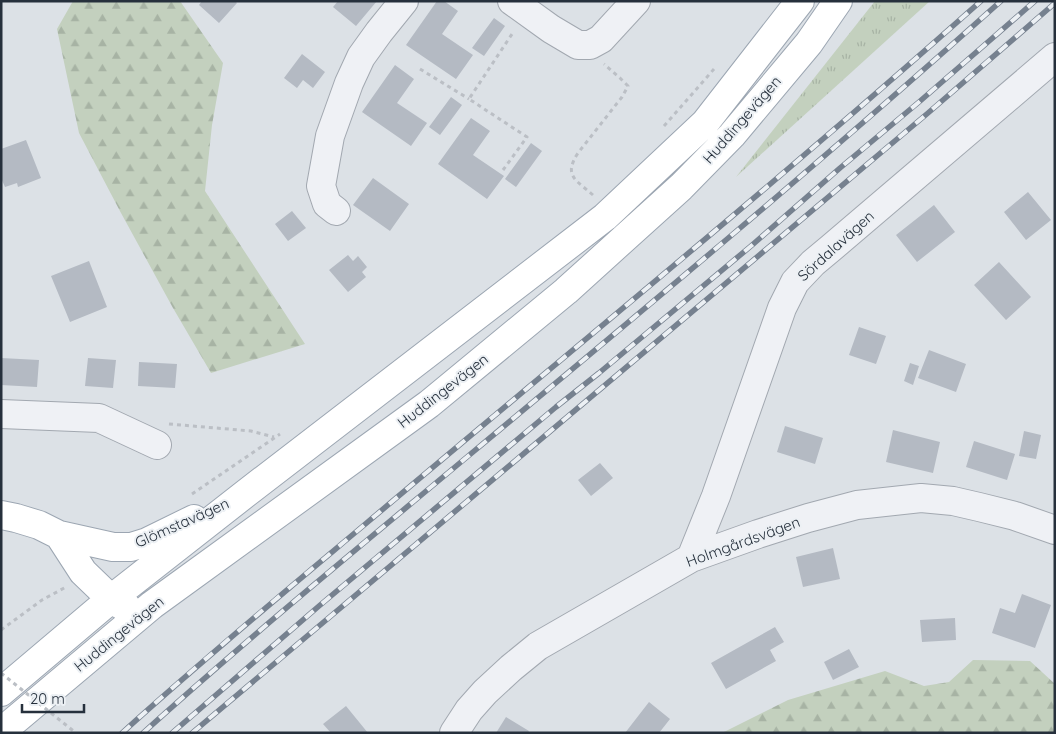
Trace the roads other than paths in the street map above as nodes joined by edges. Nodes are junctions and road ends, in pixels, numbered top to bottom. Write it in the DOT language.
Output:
graph roads {
  1 [pos="404,1"];
  2 [pos="636,1"];
  3 [pos="800,1"];
  4 [pos="838,1"];
  5 [pos="519,7"];
  6 [pos="1055,58"];
  7 [pos="336,210"];
  8 [pos="1,414"];
  9 [pos="158,445"];
  10 [pos="245,494"];
  11 [pos="1,516"];
  12 [pos="1055,530"];
  13 [pos="59,535"];
  14 [pos="692,558"];
  15 [pos="111,599"];
  16 [pos="152,605"];
  17 [pos="1,692"];
  18 [pos="1,732"];
  19 [pos="454,733"];
  1 -- 7 [label="street"];
  2 -- 5 [label="street"];
  3 -- 10 [label="main road, Huddingevägen"];
  4 -- 16 [label="main road, Huddingevägen"];
  6 -- 14 [label="street, Sördalavägen"];
  8 -- 9 [label="street"];
  10 -- 13 [label="main road, Glömstavägen"];
  10 -- 15 [label="main road, Huddingevägen"];
  11 -- 13 [label="main road, Glömstavägen"];
  12 -- 14 [label="street, Holmgårdsvägen"];
  13 -- 15 [label="main road"];
  14 -- 19 [label="street, Holmgårdsvägen"];
  15 -- 16 [label="main road"];
  15 -- 17 [label="main road, Huddingevägen"];
  16 -- 18 [label="main road, Huddingevägen"];
}
